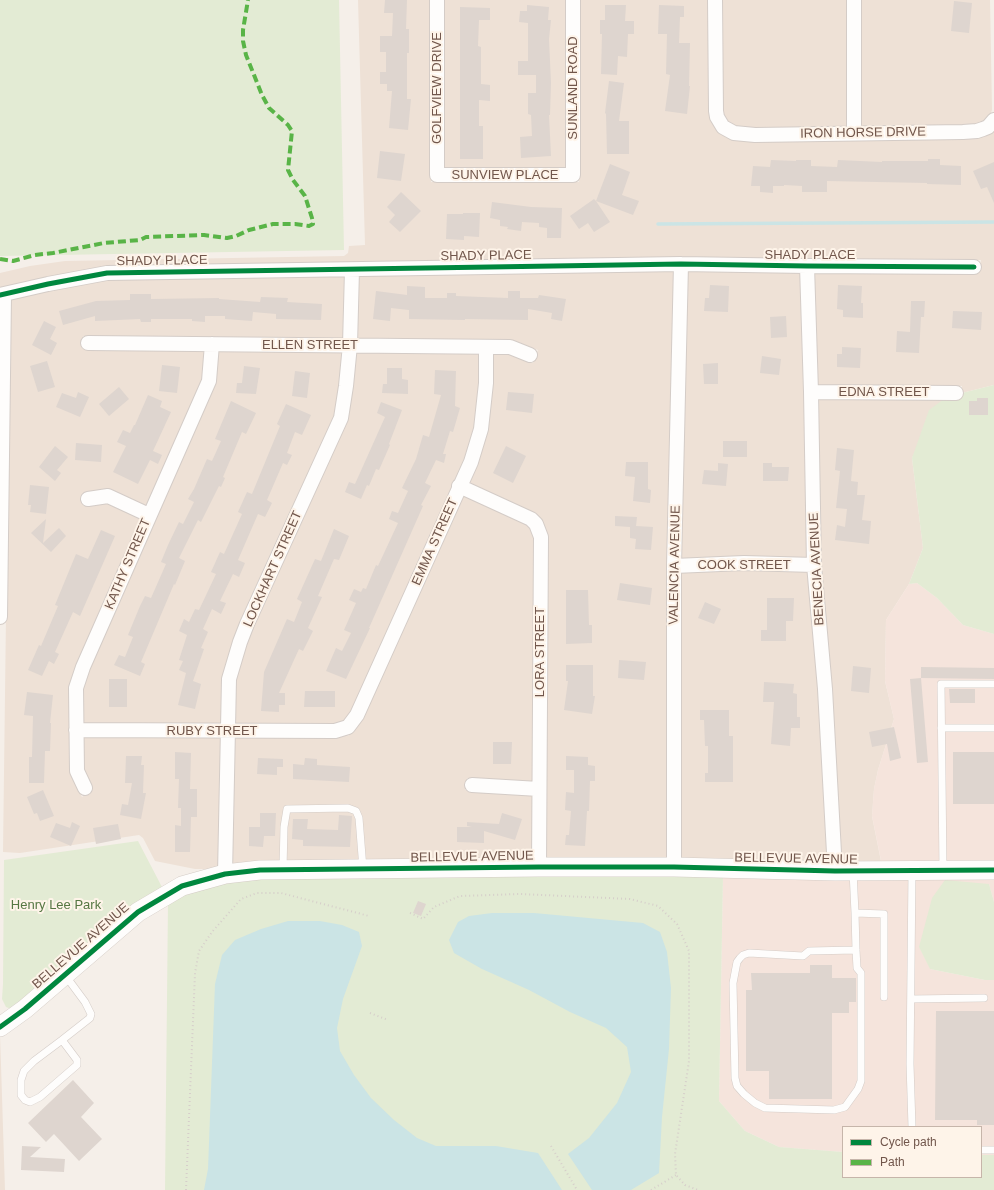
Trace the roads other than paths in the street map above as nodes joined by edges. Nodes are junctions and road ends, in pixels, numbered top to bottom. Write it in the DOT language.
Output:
graph roads {
  1 [pos="436,0"];
  2 [pos="573,0"];
  3 [pos="715,0"];
  4 [pos="854,0"];
  5 [pos="994,120"];
  6 [pos="854,133"];
  7 [pos="437,175"];
  8 [pos="573,175"];
  9 [pos="681,264"];
  10 [pos="807,266"];
  11 [pos="974,267"];
  12 [pos="352,270"];
  13 [pos="2,295"];
  14 [pos="88,342"];
  15 [pos="212,344"];
  16 [pos="350,345"];
  17 [pos="486,347"];
  18 [pos="530,355"];
  19 [pos="811,392"];
  20 [pos="956,393"];
  21 [pos="460,486"];
  22 [pos="88,499"];
  23 [pos="149,515"];
  24 [pos="814,565"];
  25 [pos="674,566"];
  26 [pos="0,617"];
  27 [pos="994,684"];
  28 [pos="348,727"];
  29 [pos="941,728"];
  30 [pos="994,728"];
  31 [pos="76,730"];
  32 [pos="228,731"];
  33 [pos="472,785"];
  34 [pos="85,788"];
  35 [pos="539,789"];
  36 [pos="539,867"];
  37 [pos="674,867"];
  38 [pos="363,869"];
  39 [pos="283,870"];
  40 [pos="994,870"];
  41 [pos="844,871"];
  42 [pos="912,871"];
  43 [pos="943,871"];
  44 [pos="225,874"];
  45 [pos="854,913"];
  46 [pos="856,950"];
  47 [pos="65,974"];
  48 [pos="884,998"];
  49 [pos="984,998"];
  50 [pos="912,999"];
  51 [pos="0,1025"];
  52 [pos="62,1040"];
  53 [pos="912,1126"];
  54 [pos="982,1150"];
  55 [pos="994,1150"];
  1 -- 7 [label="street, GOLFVIEW DRIVE"];
  2 -- 8 [label="street, SUNLAND ROAD"];
  3 -- 6 [label="street, IRON HORSE DRIVE"];
  4 -- 6 [label="street"];
  5 -- 6 [label="street, IRON HORSE DRIVE"];
  7 -- 8 [label="street, SUNVIEW PLACE"];
  9 -- 10 [label="street, SHADY PLACE"];
  9 -- 12 [label="street, SHADY PLACE"];
  9 -- 25 [label="street, VALENCIA AVENUE"];
  10 -- 11 [label="street, SHADY PLACE"];
  10 -- 19 [label="street, BENECIA AVENUE"];
  12 -- 13 [label="street, SHADY PLACE"];
  12 -- 16 [label="street, LOCKHART STREET"];
  13 -- 26 [label="street"];
  14 -- 15 [label="street, ELLEN STREET"];
  15 -- 16 [label="street, ELLEN STREET"];
  15 -- 23 [label="street, KATHY STREET"];
  16 -- 17 [label="street, ELLEN STREET"];
  16 -- 32 [label="street, LOCKHART STREET"];
  17 -- 18 [label="street, ELLEN STREET"];
  17 -- 21 [label="street, EMMA STREET"];
  19 -- 20 [label="street, EDNA STREET"];
  19 -- 24 [label="street, BENECIA AVENUE"];
  21 -- 28 [label="street, EMMA STREET"];
  21 -- 35 [label="street, LORA STREET"];
  22 -- 23 [label="street"];
  23 -- 31 [label="street, KATHY STREET"];
  24 -- 25 [label="street, COOK STREET"];
  24 -- 41 [label="street, BENECIA AVENUE"];
  25 -- 37 [label="street, VALENCIA AVENUE"];
  27 -- 29 [label="lane"];
  28 -- 32 [label="street, RUBY STREET"];
  29 -- 30 [label="lane"];
  29 -- 43 [label="lane"];
  31 -- 32 [label="street, RUBY STREET"];
  31 -- 34 [label="street, KATHY STREET"];
  32 -- 44 [label="street, LOCKHART STREET"];
  33 -- 35 [label="street"];
  35 -- 36 [label="street, LORA STREET"];
  36 -- 37 [label="street, BELLEVUE AVENUE"];
  36 -- 38 [label="street, BELLEVUE AVENUE"];
  37 -- 41 [label="street, BELLEVUE AVENUE"];
  38 -- 39 [label="street, BELLEVUE AVENUE"];
  38 -- 39 [label="lane"];
  39 -- 44 [label="street, BELLEVUE AVENUE"];
  40 -- 43 [label="street, BELLEVUE AVENUE"];
  41 -- 42 [label="street, BELLEVUE AVENUE"];
  41 -- 45 [label="lane"];
  42 -- 43 [label="street, BELLEVUE AVENUE"];
  42 -- 50 [label="lane"];
  44 -- 47 [label="street, BELLEVUE AVENUE"];
  45 -- 46 [label="lane"];
  45 -- 48 [label="lane"];
  46 -- 46 [label="lane"];
  47 -- 51 [label="street, BELLEVUE AVENUE"];
  47 -- 52 [label="lane"];
  49 -- 50 [label="lane"];
  50 -- 53 [label="lane"];
  52 -- 52 [label="lane"];
  54 -- 55 [label="lane"];
}
